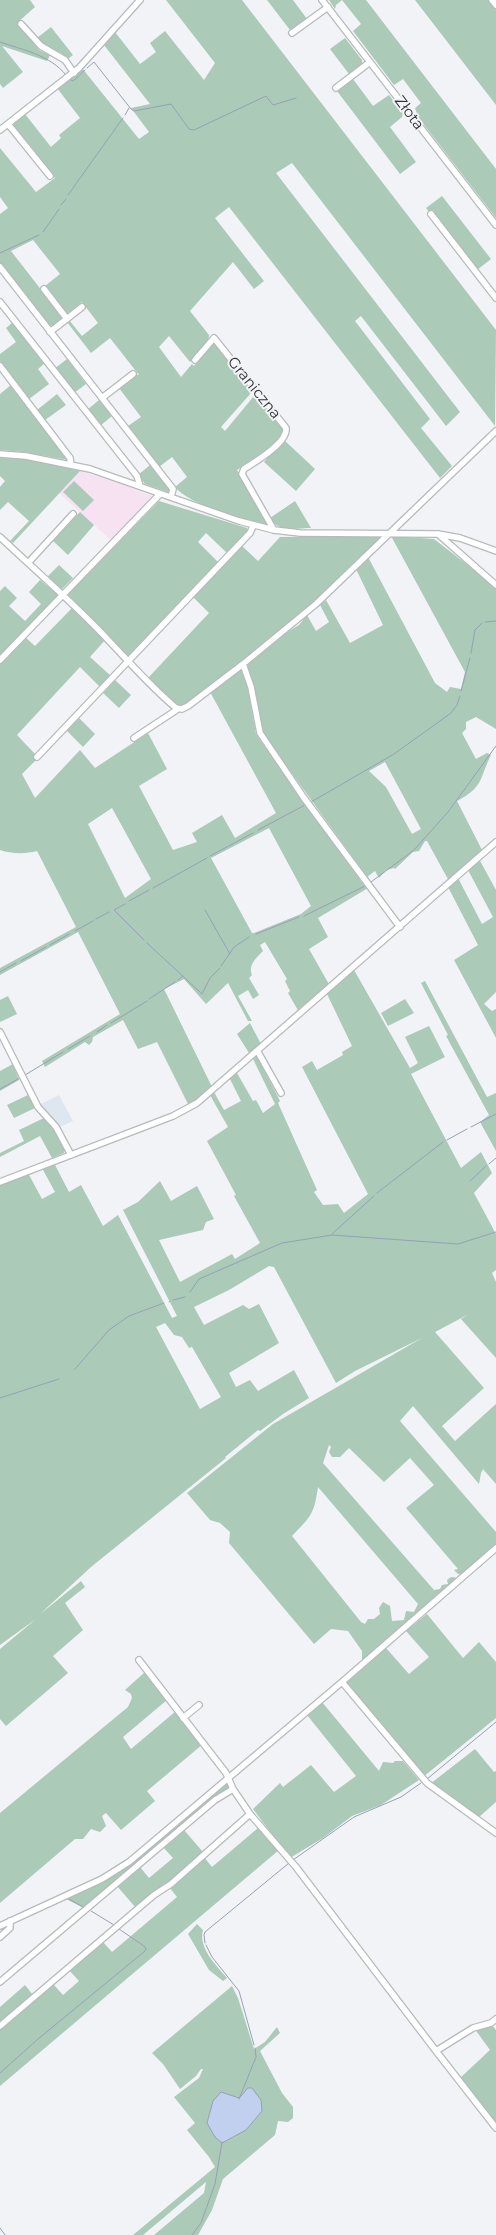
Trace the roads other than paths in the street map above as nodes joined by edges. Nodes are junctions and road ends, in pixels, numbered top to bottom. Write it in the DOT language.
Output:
graph roads {
  1 [pos="140,0"];
  2 [pos="322,0"];
  3 [pos="492,0"];
  4 [pos="496,5"];
  5 [pos="328,7"];
  6 [pos="21,24"];
  7 [pos="292,33"];
  8 [pos="370,62"];
  9 [pos="74,73"];
  10 [pos="336,88"];
  11 [pos="8,124"];
  12 [pos="0,130"];
  13 [pos="50,176"];
  14 [pos="431,214"];
  15 [pos="496,225"];
  16 [pos="0,267"];
  17 [pos="44,289"];
  18 [pos="496,298"];
  19 [pos="0,302"];
  20 [pos="82,307"];
  21 [pos="67,319"];
  22 [pos="50,332"];
  23 [pos="195,360"];
  24 [pos="0,366"];
  25 [pos="133,374"];
  26 [pos="102,398"];
  27 [pos="496,431"];
  28 [pos="0,454"];
  29 [pos="71,465"];
  30 [pos="140,486"];
  31 [pos="160,494"];
  32 [pos="171,497"];
  33 [pos="73,514"];
  34 [pos="254,526"];
  35 [pos="274,530"];
  36 [pos="390,532"];
  37 [pos="438,534"];
  38 [pos="0,537"];
  39 [pos="496,551"];
  40 [pos="28,563"];
  41 [pos="496,585"];
  42 [pos="62,594"];
  43 [pos="0,660"];
  44 [pos="127,662"];
  45 [pos="243,664"];
  46 [pos="178,709"];
  47 [pos="134,738"];
  48 [pos="38,757"];
  49 [pos="496,842"];
  50 [pos="400,927"];
  51 [pos="0,1032"];
  52 [pos="258,1052"];
  53 [pos="281,1093"];
  54 [pos="71,1155"];
  55 [pos="0,1182"];
  56 [pos="496,1548"];
  57 [pos="139,1660"];
  58 [pos="342,1682"];
  59 [pos="199,1705"];
  60 [pos="183,1718"];
  61 [pos="228,1778"];
  62 [pos="233,1789"];
  63 [pos="250,1814"];
  64 [pos="496,1833"];
  65 [pos="10,1921"];
  66 [pos="0,1926"];
  67 [pos="0,1937"];
  68 [pos="0,1982"];
  69 [pos="496,2019"];
  70 [pos="0,2026"];
  71 [pos="436,2051"];
  72 [pos="496,2128"];
  1 -- 9 [label="street"];
  2 -- 5 [label="street, Złota"];
  3 -- 4 [label="street"];
  5 -- 7 [label="street"];
  5 -- 8 [label="street, Złota"];
  6 -- 9 [label="street"];
  8 -- 10 [label="street"];
  8 -- 15 [label="street, Złota"];
  9 -- 11 [label="street"];
  11 -- 12 [label="street"];
  11 -- 13 [label="street"];
  14 -- 18 [label="street"];
  16 -- 22 [label="street"];
  17 -- 21 [label="street"];
  19 -- 30 [label="street"];
  20 -- 21 [label="street"];
  21 -- 22 [label="street"];
  22 -- 26 [label="street"];
  23 -- 35 [label="street, Graniczna"];
  24 -- 29 [label="street"];
  25 -- 26 [label="street"];
  26 -- 32 [label="street"];
  27 -- 36 [label="street"];
  28 -- 29 [label="street"];
  29 -- 30 [label="street"];
  30 -- 31 [label="street"];
  31 -- 32 [label="street"];
  31 -- 42 [label="street"];
  32 -- 34 [label="street"];
  33 -- 40 [label="street"];
  34 -- 35 [label="street"];
  34 -- 44 [label="street"];
  35 -- 36 [label="street"];
  36 -- 37 [label="street"];
  36 -- 45 [label="street"];
  37 -- 39 [label="street"];
  37 -- 41 [label="street"];
  38 -- 40 [label="street"];
  40 -- 42 [label="street"];
  42 -- 43 [label="street"];
  42 -- 44 [label="street"];
  44 -- 46 [label="street"];
  44 -- 48 [label="street"];
  45 -- 46 [label="street"];
  45 -- 50 [label="street"];
  46 -- 47 [label="street"];
  49 -- 50 [label="street"];
  50 -- 52 [label="street"];
  51 -- 54 [label="street"];
  52 -- 53 [label="street"];
  52 -- 54 [label="street"];
  54 -- 55 [label="street"];
  56 -- 58 [label="street"];
  57 -- 60 [label="street"];
  58 -- 61 [label="street"];
  58 -- 64 [label="street"];
  59 -- 60 [label="street"];
  60 -- 61 [label="street"];
  61 -- 62 [label="street"];
  61 -- 65 [label="street"];
  62 -- 63 [label="street"];
  62 -- 68 [label="street"];
  63 -- 70 [label="street"];
  63 -- 71 [label="street"];
  65 -- 66 [label="street"];
  65 -- 67 [label="street"];
  69 -- 71 [label="street"];
  71 -- 72 [label="street"];
}
